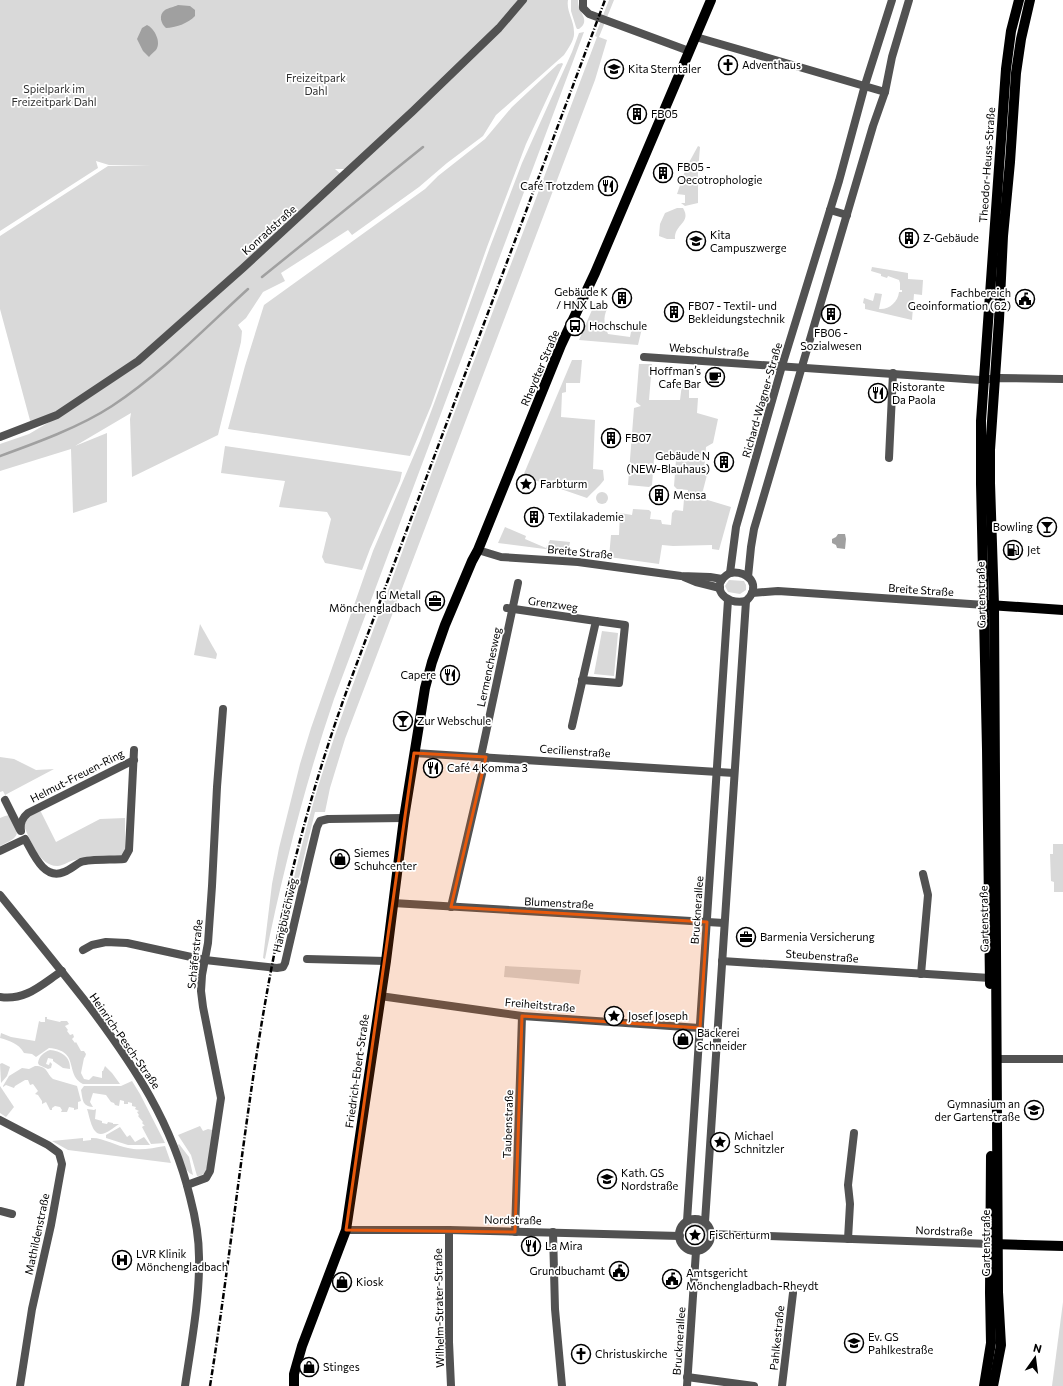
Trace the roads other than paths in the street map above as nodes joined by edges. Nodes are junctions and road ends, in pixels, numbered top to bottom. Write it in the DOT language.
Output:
graph roads {
  1 [pos="523,0"];
  2 [pos="583,0"];
  3 [pos="711,0"];
  4 [pos="892,0"];
  5 [pos="909,0"];
  6 [pos="1019,0"];
  7 [pos="1023,0"];
  8 [pos="1030,0"];
  9 [pos="1026,14"];
  10 [pos="696,37"];
  11 [pos="689,51"];
  12 [pos="865,85"];
  13 [pos="885,92"];
  14 [pos="830,210"];
  15 [pos="847,215"];
  16 [pos="644,357"];
  17 [pos="782,366"];
  18 [pos="801,368"];
  19 [pos="892,373"];
  20 [pos="986,379"];
  21 [pos="1063,379"];
  22 [pos="0,437"];
  23 [pos="986,452"];
  24 [pos="889,458"];
  25 [pos="478,550"];
  26 [pos="730,573"];
  27 [pos="681,576"];
  28 [pos="748,576"];
  29 [pos="722,579"];
  30 [pos="518,583"];
  31 [pos="720,588"];
  32 [pos="753,589"];
  33 [pos="728,600"];
  34 [pos="746,601"];
  35 [pos="989,606"];
  36 [pos="510,609"];
  37 [pos="1063,610"];
  38 [pos="596,621"];
  39 [pos="582,680"];
  40 [pos="223,710"];
  41 [pos="572,726"];
  42 [pos="134,750"];
  43 [pos="414,753"];
  44 [pos="483,757"];
  45 [pos="134,760"];
  46 [pos="717,771"];
  47 [pos="734,773"];
  48 [pos="5,800"];
  49 [pos="404,818"];
  50 [pos="21,831"];
  51 [pos="25,839"];
  52 [pos="0,851"];
  53 [pos="923,874"];
  54 [pos="0,896"];
  55 [pos="393,903"];
  56 [pos="451,907"];
  57 [pos="707,922"];
  58 [pos="724,923"];
  59 [pos="83,950"];
  60 [pos="307,959"];
  61 [pos="205,960"];
  62 [pos="386,961"];
  63 [pos="722,961"];
  64 [pos="62,971"];
  65 [pos="921,974"];
  66 [pos="990,978"];
  67 [pos="380,996"];
  68 [pos="0,997"];
  69 [pos="522,1016"];
  70 [pos="700,1028"];
  71 [pos="1063,1059"];
  72 [pos="997,1060"];
  73 [pos="0,1120"];
  74 [pos="854,1134"];
  75 [pos="187,1185"];
  76 [pos="0,1211"];
  77 [pos="12,1214"];
  78 [pos="687,1221"];
  79 [pos="705,1222"];
  80 [pos="346,1230"];
  81 [pos="449,1230"];
  82 [pos="515,1232"];
  83 [pos="553,1232"];
  84 [pos="711,1234"];
  85 [pos="680,1236"];
  86 [pos="848,1239"];
  87 [pos="994,1244"];
  88 [pos="1063,1246"];
  89 [pos="696,1251"];
  90 [pos="792,1293"];
  91 [pos="687,1377"];
  92 [pos="20,1386"];
  93 [pos="185,1386"];
  94 [pos="294,1386"];
  95 [pos="451,1386"];
  96 [pos="562,1386"];
  97 [pos="687,1386"];
  98 [pos="754,1386"];
  99 [pos="782,1386"];
  100 [pos="984,1386"];
  101 [pos="993,1386"];
  1 -- 22 [label="street, Konradstraße"];
  2 -- 11 [label="street"];
  3 -- 10 [label="main road, Rheydter Straße"];
  4 -- 12 [label="street, Richard-Wagner-Straße"];
  5 -- 13 [label="street"];
  6 -- 20 [label="main road, Theodor-Heuss-Straße"];
  7 -- 9 [label="street, Theodor-Heuss-Straße"];
  8 -- 9 [label="main road, Theodor-Heuss-Straße"];
  9 -- 20 [label="main road, Theodor-Heuss-Straße"];
  10 -- 11 [label="main road, Rheydter Straße"];
  10 -- 12 [label="street"];
  11 -- 25 [label="main road, Rheydter Straße"];
  12 -- 13 [label="street"];
  12 -- 14 [label="street, Richard-Wagner-Straße"];
  13 -- 15 [label="street"];
  14 -- 15 [label="street"];
  14 -- 17 [label="street, Richard-Wagner-Straße"];
  15 -- 18 [label="street"];
  16 -- 17 [label="street, Webschulstraße"];
  17 -- 18 [label="street, Webschulstraße"];
  17 -- 26 [label="street, Richard-Wagner-Straße"];
  18 -- 19 [label="street, Webschulstraße"];
  18 -- 28 [label="street"];
  19 -- 20 [label="street, Webschulstraße"];
  19 -- 24 [label="street"];
  20 -- 21 [label="street, Webschulstraße"];
  20 -- 23 [label="main road, Theodor-Heuss-Straße"];
  23 -- 35 [label="main road, Gartenstraße"];
  25 -- 27 [label="street, Breite Straße"];
  25 -- 43 [label="main road, Rheydter Straße"];
  26 -- 28 [label="street"];
  26 -- 29 [label="street"];
  27 -- 29 [label="street, Breite Straße"];
  27 -- 31 [label="street, Breite Straße"];
  28 -- 32 [label="street"];
  29 -- 31 [label="street"];
  30 -- 36 [label="street, Lermenchesweg"];
  31 -- 33 [label="street"];
  32 -- 34 [label="street"];
  32 -- 35 [label="street, Breite Straße"];
  33 -- 34 [label="street"];
  33 -- 46 [label="street, Brucknerallee"];
  34 -- 47 [label="street"];
  35 -- 37 [label="main road, Breite Straße"];
  35 -- 66 [label="main road, Gartenstraße"];
  35 -- 72 [label="main road, Gartenstraße"];
  36 -- 38 [label="street, Grenzweg"];
  36 -- 44 [label="street, Lermenchesweg"];
  38 -- 39 [label="street"];
  38 -- 39 [label="street, Grenzweg"];
  39 -- 41 [label="street"];
  40 -- 61 [label="street, Schäferstraße"];
  42 -- 45 [label="street, Helmut-Freuen-Ring"];
  43 -- 44 [label="street, Cecilienstraße"];
  43 -- 49 [label="main road, Friedrich-Ebert-Straße"];
  44 -- 46 [label="street, Cecilienstraße"];
  44 -- 56 [label="street, Lermenchesweg"];
  45 -- 50 [label="street, Helmut-Freuen-Ring"];
  45 -- 51 [label="street, Helmut-Freuen-Ring"];
  46 -- 47 [label="street, Cecilienstraße"];
  46 -- 57 [label="street, Brucknerallee"];
  47 -- 58 [label="street"];
  48 -- 50 [label="street, Helmut-Freuen-Ring"];
  49 -- 55 [label="main road, Friedrich-Ebert-Straße"];
  49 -- 61 [label="street, Hangbuschweg"];
  50 -- 51 [label="street, Helmut-Freuen-Ring"];
  51 -- 52 [label="street"];
  53 -- 65 [label="street"];
  54 -- 64 [label="street, Heinrich-Pesch-Straße"];
  55 -- 56 [label="street, Blumenstraße"];
  55 -- 62 [label="main road, Friedrich-Ebert-Straße"];
  56 -- 57 [label="street, Blumenstraße"];
  57 -- 58 [label="street, Blumenstraße"];
  57 -- 70 [label="street, Brucknerallee"];
  58 -- 63 [label="street"];
  59 -- 61 [label="street, Hangbuschweg"];
  60 -- 62 [label="street"];
  61 -- 75 [label="street, Schäferstraße"];
  62 -- 67 [label="main road, Friedrich-Ebert-Straße"];
  63 -- 65 [label="street, Steubenstraße"];
  63 -- 79 [label="street"];
  64 -- 68 [label="street"];
  64 -- 75 [label="street, Heinrich-Pesch-Straße"];
  65 -- 66 [label="street, Steubenstraße"];
  66 -- 87 [label="main road, Gartenstraße"];
  67 -- 69 [label="street, Freiheitstraße"];
  67 -- 80 [label="main road, Friedrich-Ebert-Straße"];
  69 -- 70 [label="street, Freiheitstraße"];
  69 -- 82 [label="street, Taubenstraße"];
  70 -- 78 [label="street, Brucknerallee"];
  71 -- 72 [label="street"];
  72 -- 87 [label="main road, Gartenstraße"];
  73 -- 92 [label="street, Mathildenstraße"];
  74 -- 86 [label="street"];
  75 -- 93 [label="street, Heinrich-Pesch-Straße"];
  76 -- 77 [label="street"];
  78 -- 79 [label="street"];
  78 -- 85 [label="street"];
  79 -- 84 [label="street"];
  80 -- 81 [label="street, Nordstraße"];
  80 -- 94 [label="main road, Friedrich-Ebert-Straße"];
  81 -- 82 [label="street, Nordstraße"];
  81 -- 95 [label="street, Wilhelm-Strater-Straße"];
  82 -- 83 [label="street, Nordstraße"];
  83 -- 85 [label="street, Nordstraße"];
  83 -- 96 [label="street"];
  84 -- 86 [label="street, Nordstraße"];
  84 -- 89 [label="street"];
  85 -- 89 [label="street"];
  86 -- 87 [label="street, Nordstraße"];
  87 -- 88 [label="main road, Nordstraße"];
  87 -- 100 [label="main road, Gartenstraße"];
  87 -- 101 [label="main road, Gartenstraße"];
  89 -- 91 [label="street, Brucknerallee"];
  90 -- 99 [label="street, Pahlkestraße"];
  91 -- 97 [label="street, Brucknerallee"];
  91 -- 98 [label="street"];
}
